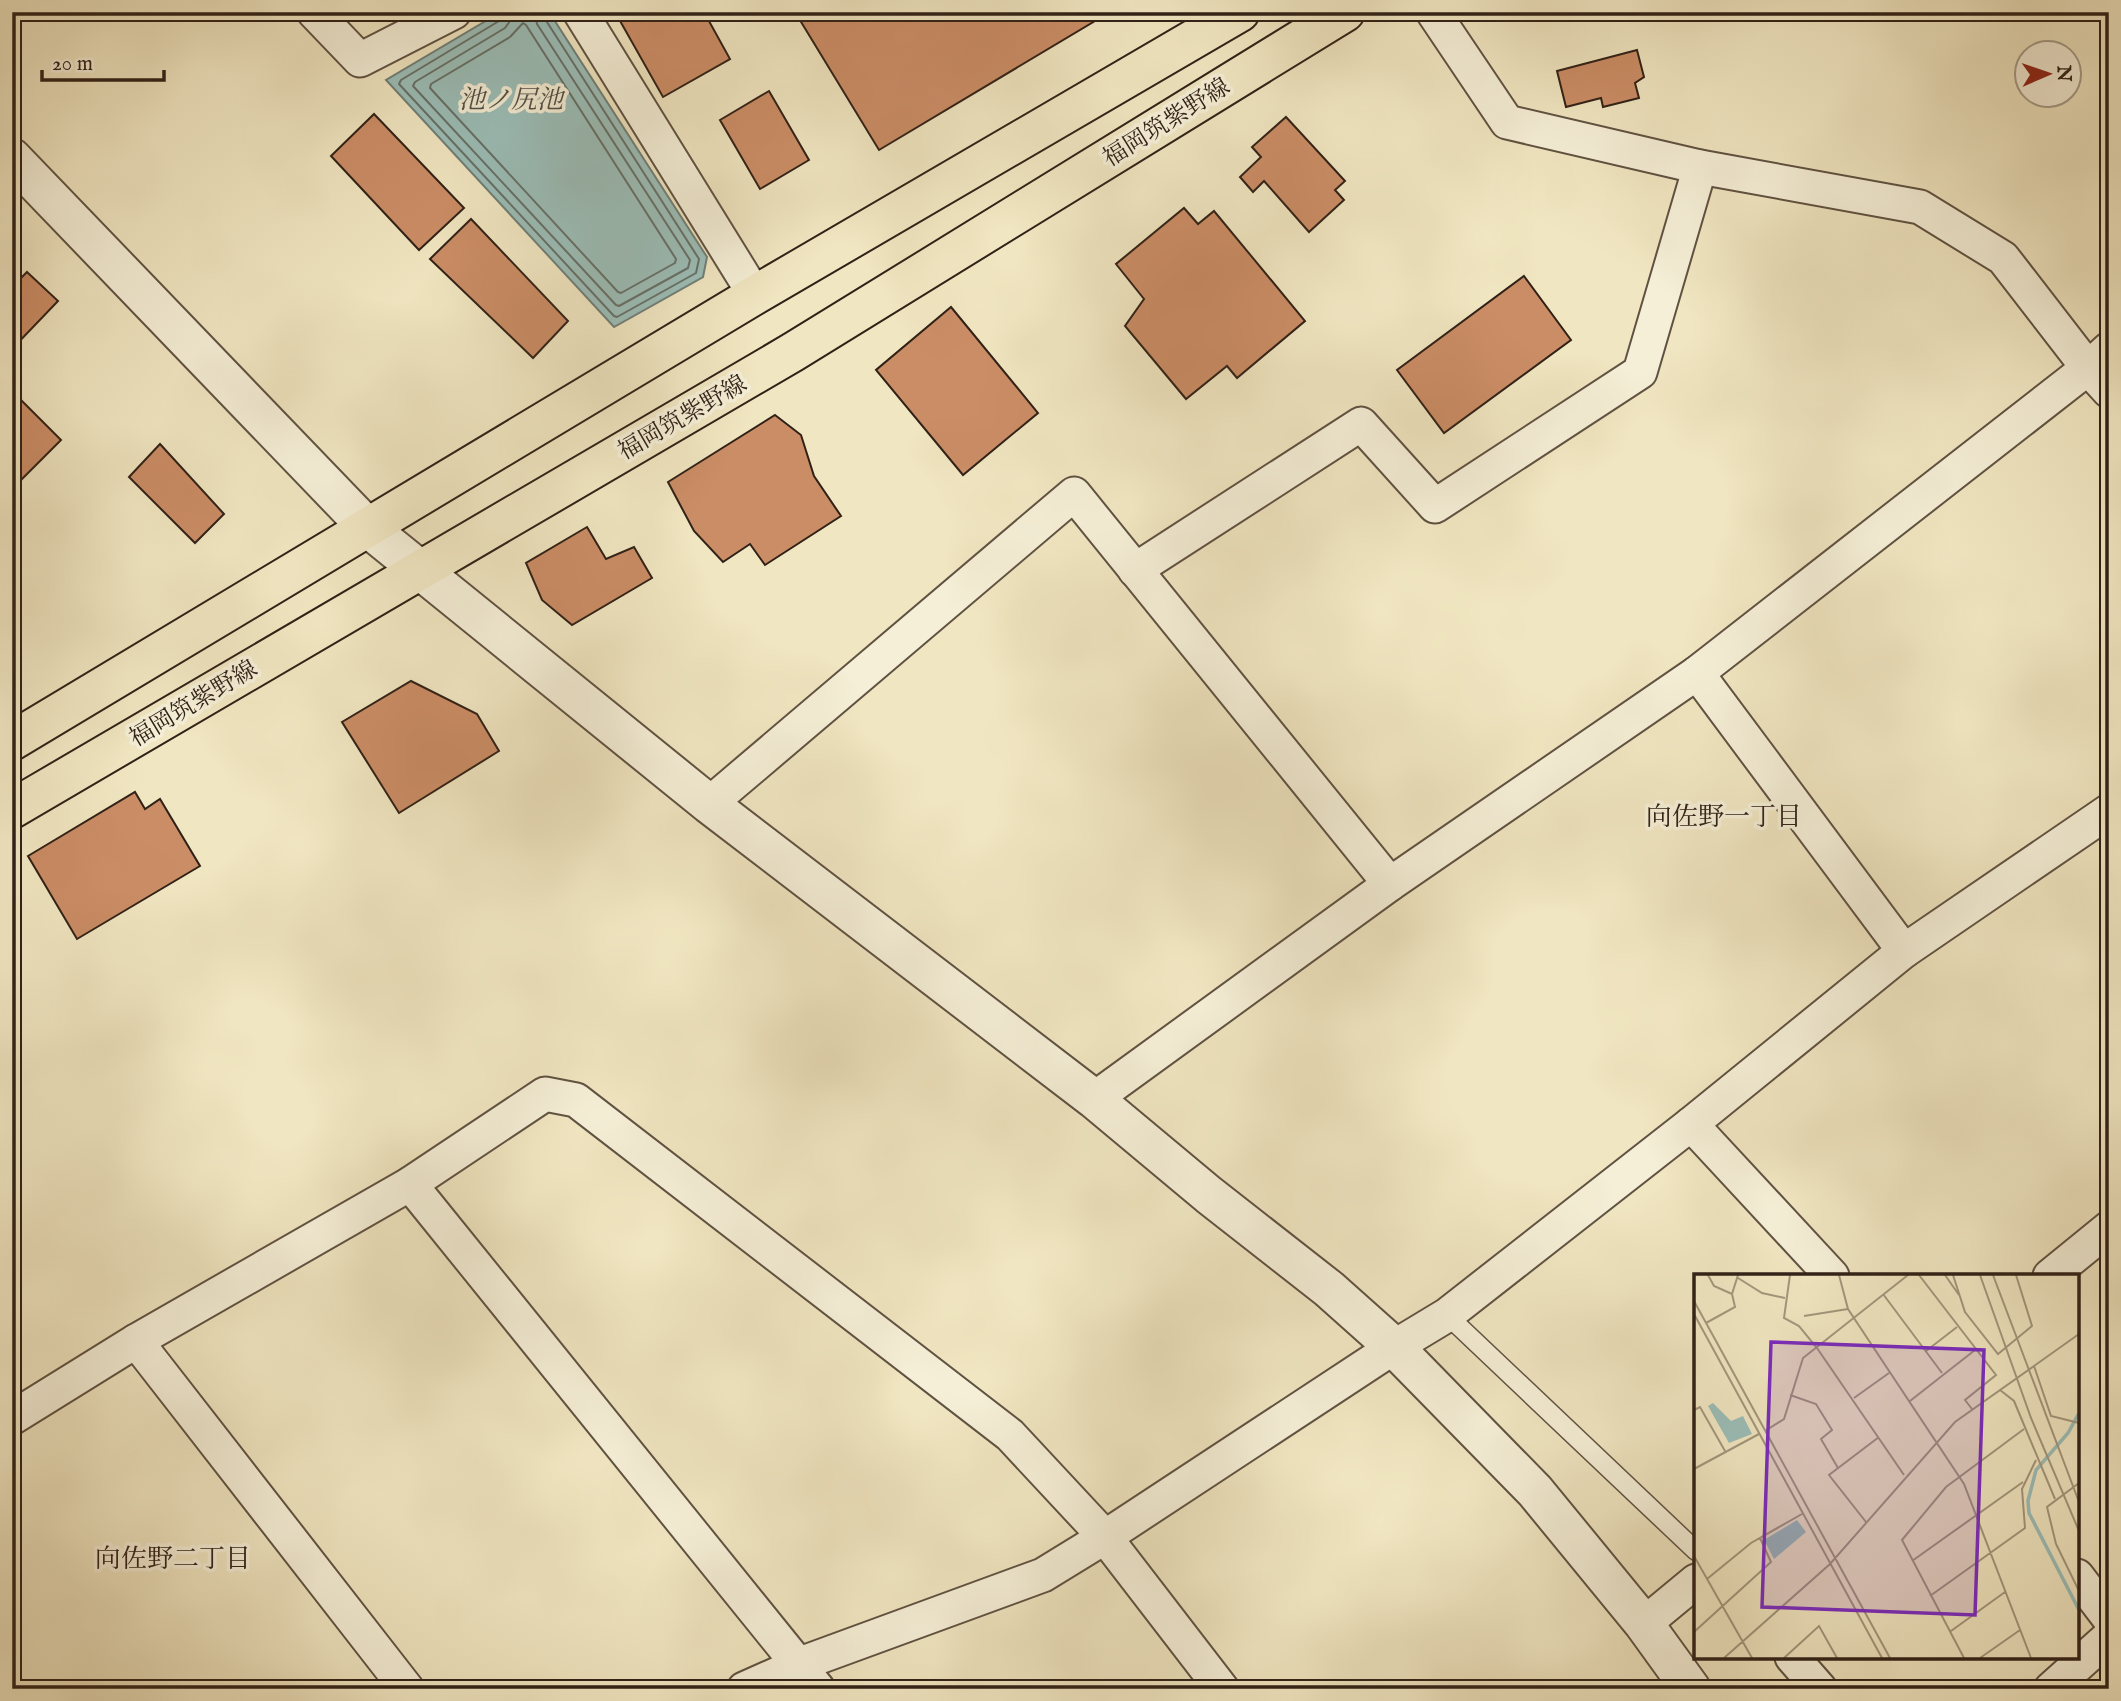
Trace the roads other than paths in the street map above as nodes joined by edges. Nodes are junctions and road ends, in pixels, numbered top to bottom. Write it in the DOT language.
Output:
graph roads {
  1 [pos="314,12"];
  2 [pos="454,12"];
  3 [pos="580,12"];
  4 [pos="1240,12"];
  5 [pos="1345,12"];
  6 [pos="1433,12"];
  7 [pos="12,158"];
  8 [pos="1700,167"];
  9 [pos="755,295"];
  10 [pos="2102,370"];
  11 [pos="367,527"];
  12 [pos="420,569"];
  13 [pos="1135,570"];
  14 [pos="1698,673"];
  15 [pos="12,741"];
  16 [pos="709,804"];
  17 [pos="12,809"];
  18 [pos="2109,811"];
  19 [pos="1390,884"];
  20 [pos="1904,951"];
  21 [pos="1094,1099"];
  22 [pos="1691,1124"];
  23 [pos="410,1184"];
  24 [pos="2105,1240"];
  25 [pos="1830,1274"];
  26 [pos="2053,1274"];
  27 [pos="1447,1315"];
  28 [pos="136,1341"];
  29 [pos="1394,1347"];
  30 [pos="12,1418"];
  31 [pos="1105,1537"];
  32 [pos="1694,1549"];
  33 [pos="2079,1579"];
  34 [pos="1694,1583"];
  35 [pos="2109,1618"];
  36 [pos="1644,1624"];
  37 [pos="2109,1637"];
  38 [pos="1794,1659"];
  39 [pos="809,1676"];
  40 [pos="407,1689"];
  41 [pos="744,1689"];
  42 [pos="1222,1689"];
  43 [pos="1691,1689"];
  44 [pos="1820,1689"];
  45 [pos="2051,1689"];
  1 -- 2 [label="street"];
  3 -- 9 [label="street"];
  4 -- 9 [label="main road"];
  5 -- 12 [label="main road, 福岡筑紫野線"];
  6 -- 8 [label="street"];
  7 -- 11 [label="street"];
  8 -- 10 [label="street"];
  8 -- 13 [label="street"];
  9 -- 11 [label="main road"];
  10 -- 14 [label="street"];
  11 -- 12 [label="street"];
  11 -- 15 [label="main road"];
  12 -- 16 [label="street"];
  12 -- 17 [label="main road, 福岡筑紫野線"];
  13 -- 16 [label="street"];
  13 -- 19 [label="street"];
  14 -- 19 [label="street"];
  14 -- 20 [label="street"];
  16 -- 21 [label="street"];
  18 -- 20 [label="street"];
  19 -- 21 [label="street"];
  20 -- 22 [label="street"];
  21 -- 29 [label="street"];
  22 -- 25 [label="street"];
  22 -- 27 [label="street"];
  23 -- 28 [label="street"];
  23 -- 31 [label="street"];
  23 -- 39 [label="street"];
  24 -- 26 [label="street"];
  27 -- 29 [label="street"];
  27 -- 32 [label="lane"];
  28 -- 30 [label="street"];
  28 -- 40 [label="street"];
  29 -- 31 [label="street"];
  29 -- 36 [label="street"];
  31 -- 39 [label="street"];
  31 -- 42 [label="street"];
  33 -- 35 [label="street"];
  34 -- 36 [label="street"];
  36 -- 43 [label="street"];
  37 -- 45 [label="street"];
  38 -- 44 [label="street"];
  39 -- 41 [label="street"];
}
